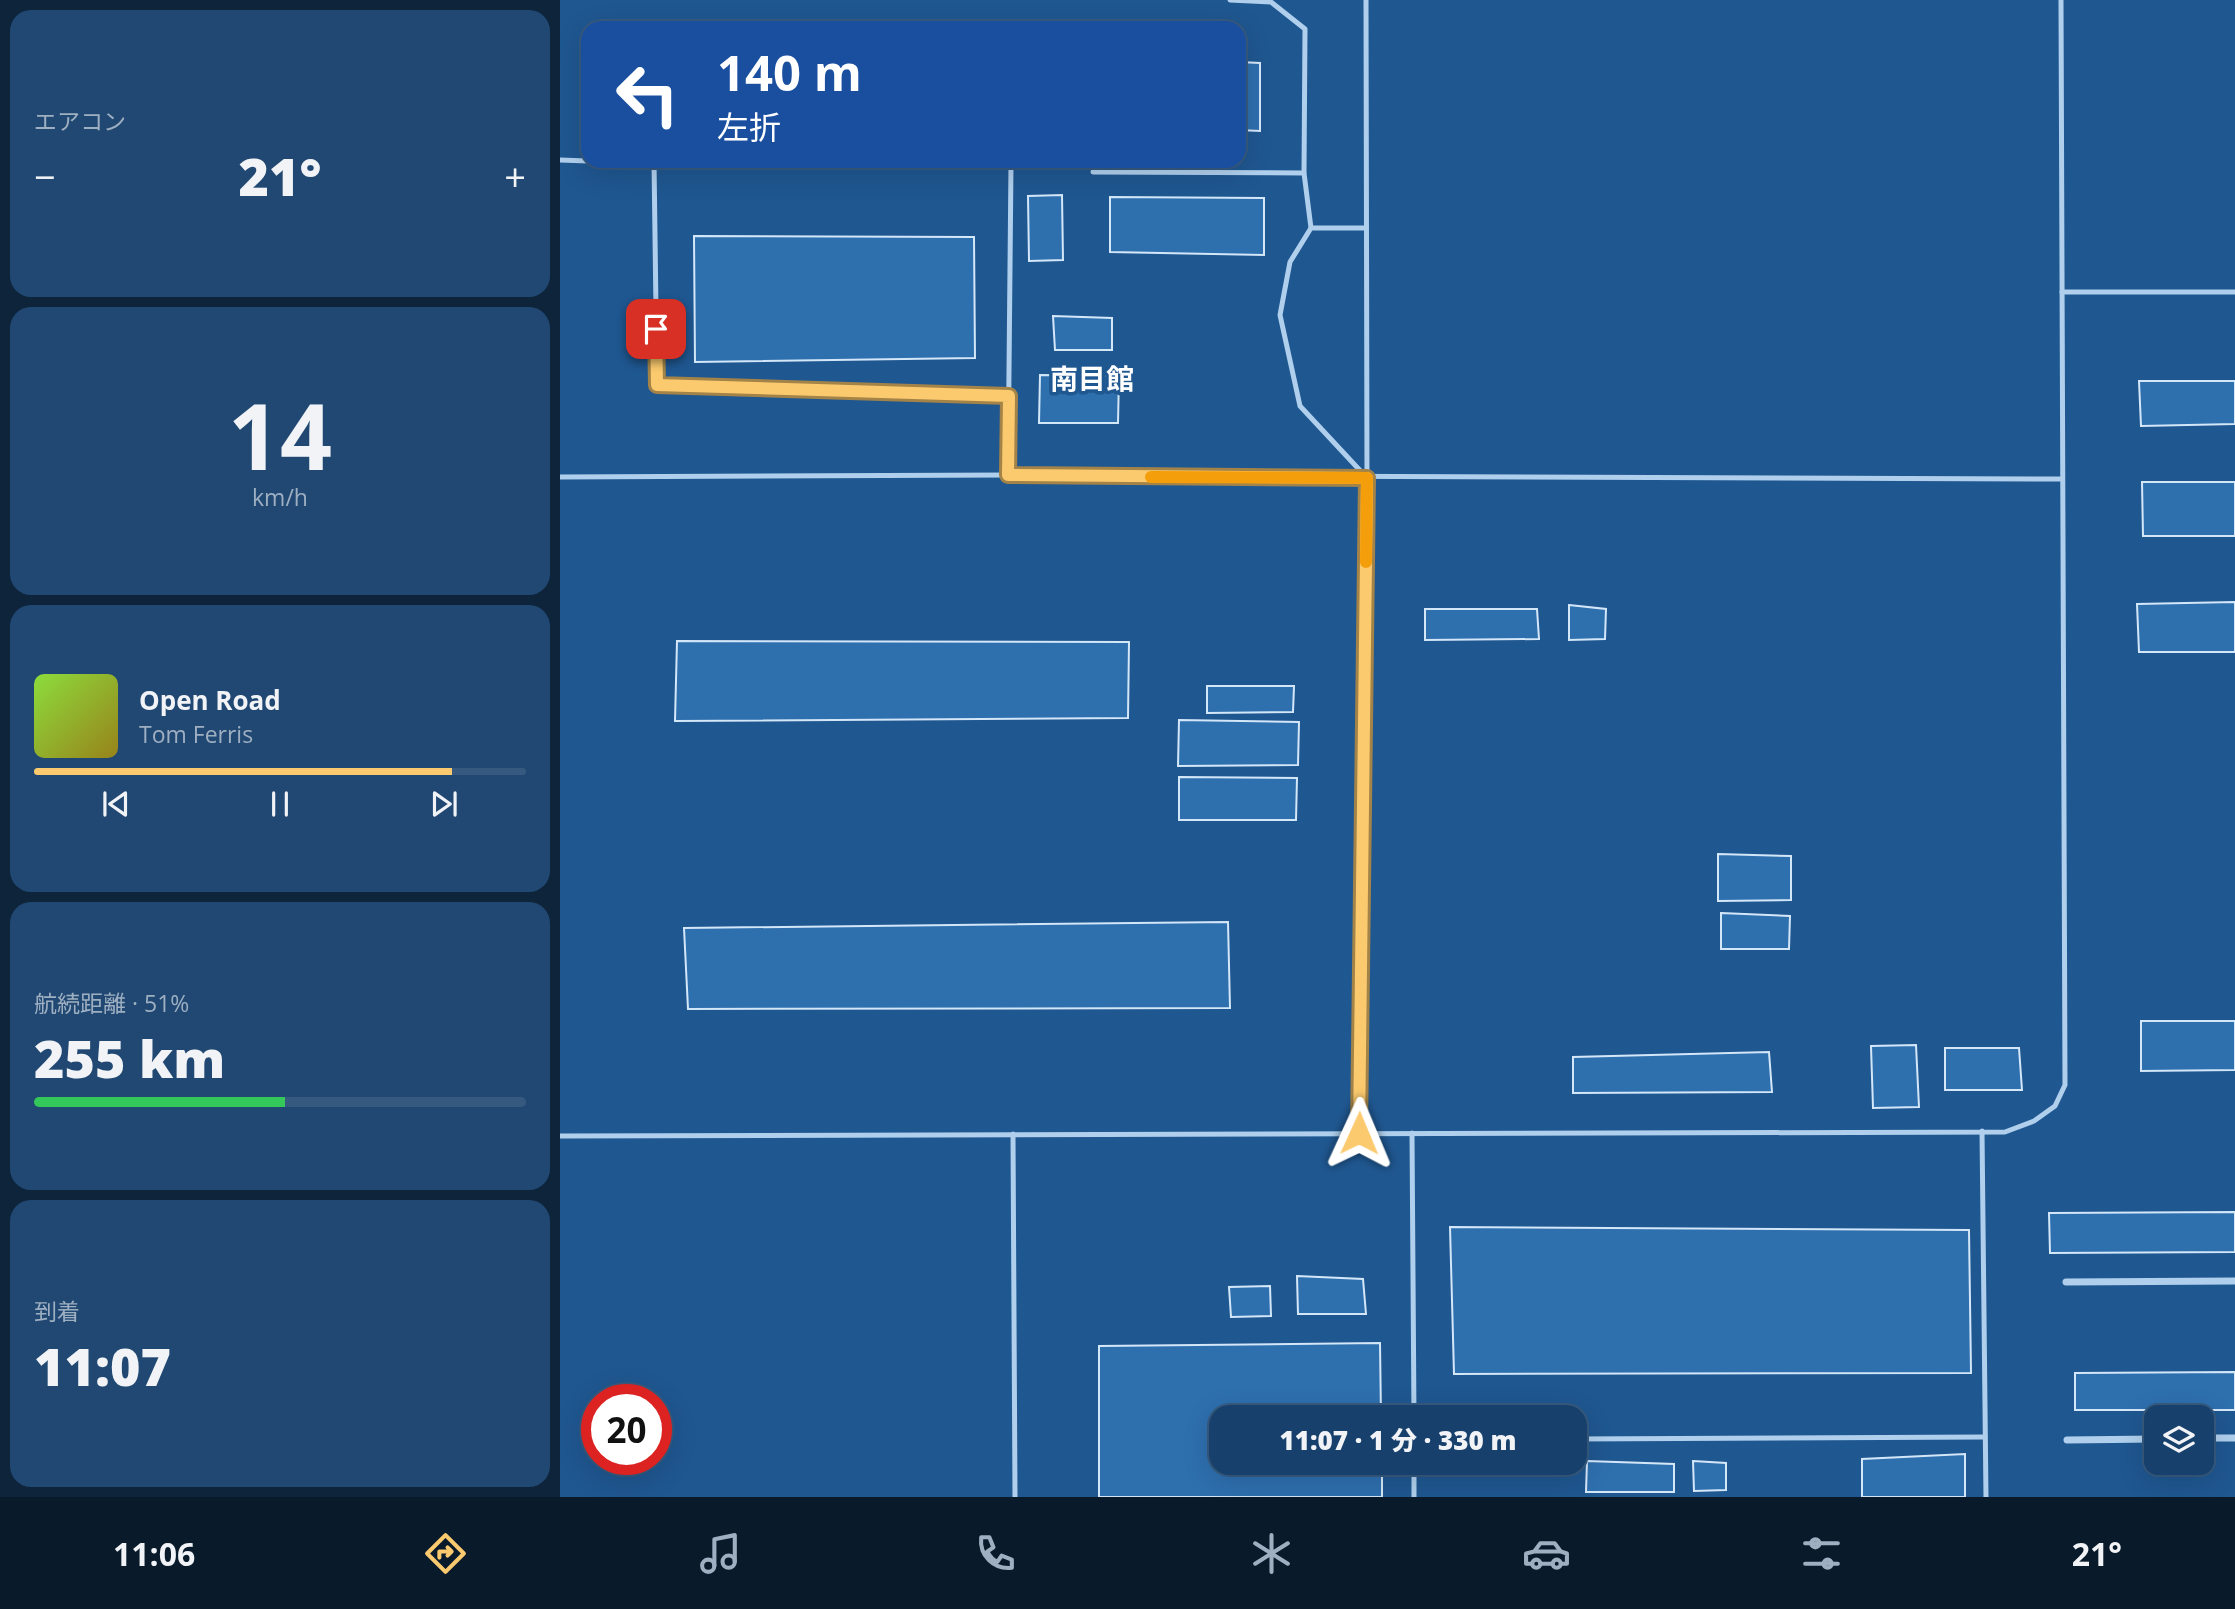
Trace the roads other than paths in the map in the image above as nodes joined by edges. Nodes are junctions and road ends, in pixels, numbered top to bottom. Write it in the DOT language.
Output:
graph roads {
  1 [pos="1230,0"];
  2 [pos="1366,0"];
  3 [pos="2061,0"];
  4 [pos="560,160"];
  5 [pos="581,161"];
  6 [pos="654,168"];
  7 [pos="1011,168"];
  8 [pos="1093,172"];
  9 [pos="1304,173"];
  10 [pos="1311,228"];
  11 [pos="1366,228"];
  12 [pos="2062,292"];
  13 [pos="2235,292"];
  14 [pos="1009,396"];
  15 [pos="1008,475"];
  16 [pos="560,477"];
  17 [pos="1367,478"];
  18 [pos="2063,480"];
  19 [pos="1982,1131"];
  20 [pos="1359,1133"];
  21 [pos="1412,1133"];
  22 [pos="1013,1134"];
  23 [pos="560,1136"];
  24 [pos="2235,1281"];
  25 [pos="2066,1282"];
  26 [pos="1413,1405"];
  27 [pos="1985,1437"];
  28 [pos="2214,1438"];
  29 [pos="2235,1438"];
  30 [pos="1587,1439"];
  31 [pos="2144,1439"];
  32 [pos="2067,1440"];
  33 [pos="1414,1475"];
  34 [pos="1015,1497"];
  35 [pos="1414,1497"];
  36 [pos="1986,1497"];
  1 -- 9 [label="lane"];
  2 -- 11 [label="lane"];
  3 -- 12 [label="lane"];
  4 -- 5 [label="lane"];
  6 -- 14 [label="lane"];
  7 -- 14 [label="lane"];
  8 -- 9 [label="lane"];
  9 -- 10 [label="lane"];
  10 -- 11 [label="lane"];
  10 -- 17 [label="lane"];
  11 -- 17 [label="lane"];
  12 -- 13 [label="lane"];
  12 -- 18 [label="lane"];
  14 -- 15 [label="lane"];
  15 -- 16 [label="lane"];
  15 -- 17 [label="lane"];
  17 -- 18 [label="lane"];
  17 -- 20 [label="lane"];
  18 -- 19 [label="lane"];
  19 -- 21 [label="lane"];
  19 -- 27 [label="lane"];
  20 -- 21 [label="lane"];
  20 -- 22 [label="lane"];
  21 -- 26 [label="lane"];
  22 -- 23 [label="lane"];
  22 -- 34 [label="lane"];
  24 -- 25 [label="street"];
  27 -- 30 [label="lane"];
  27 -- 36 [label="lane"];
  28 -- 29 [label="street"];
  31 -- 32 [label="street"];
  33 -- 35 [label="lane"];
}
